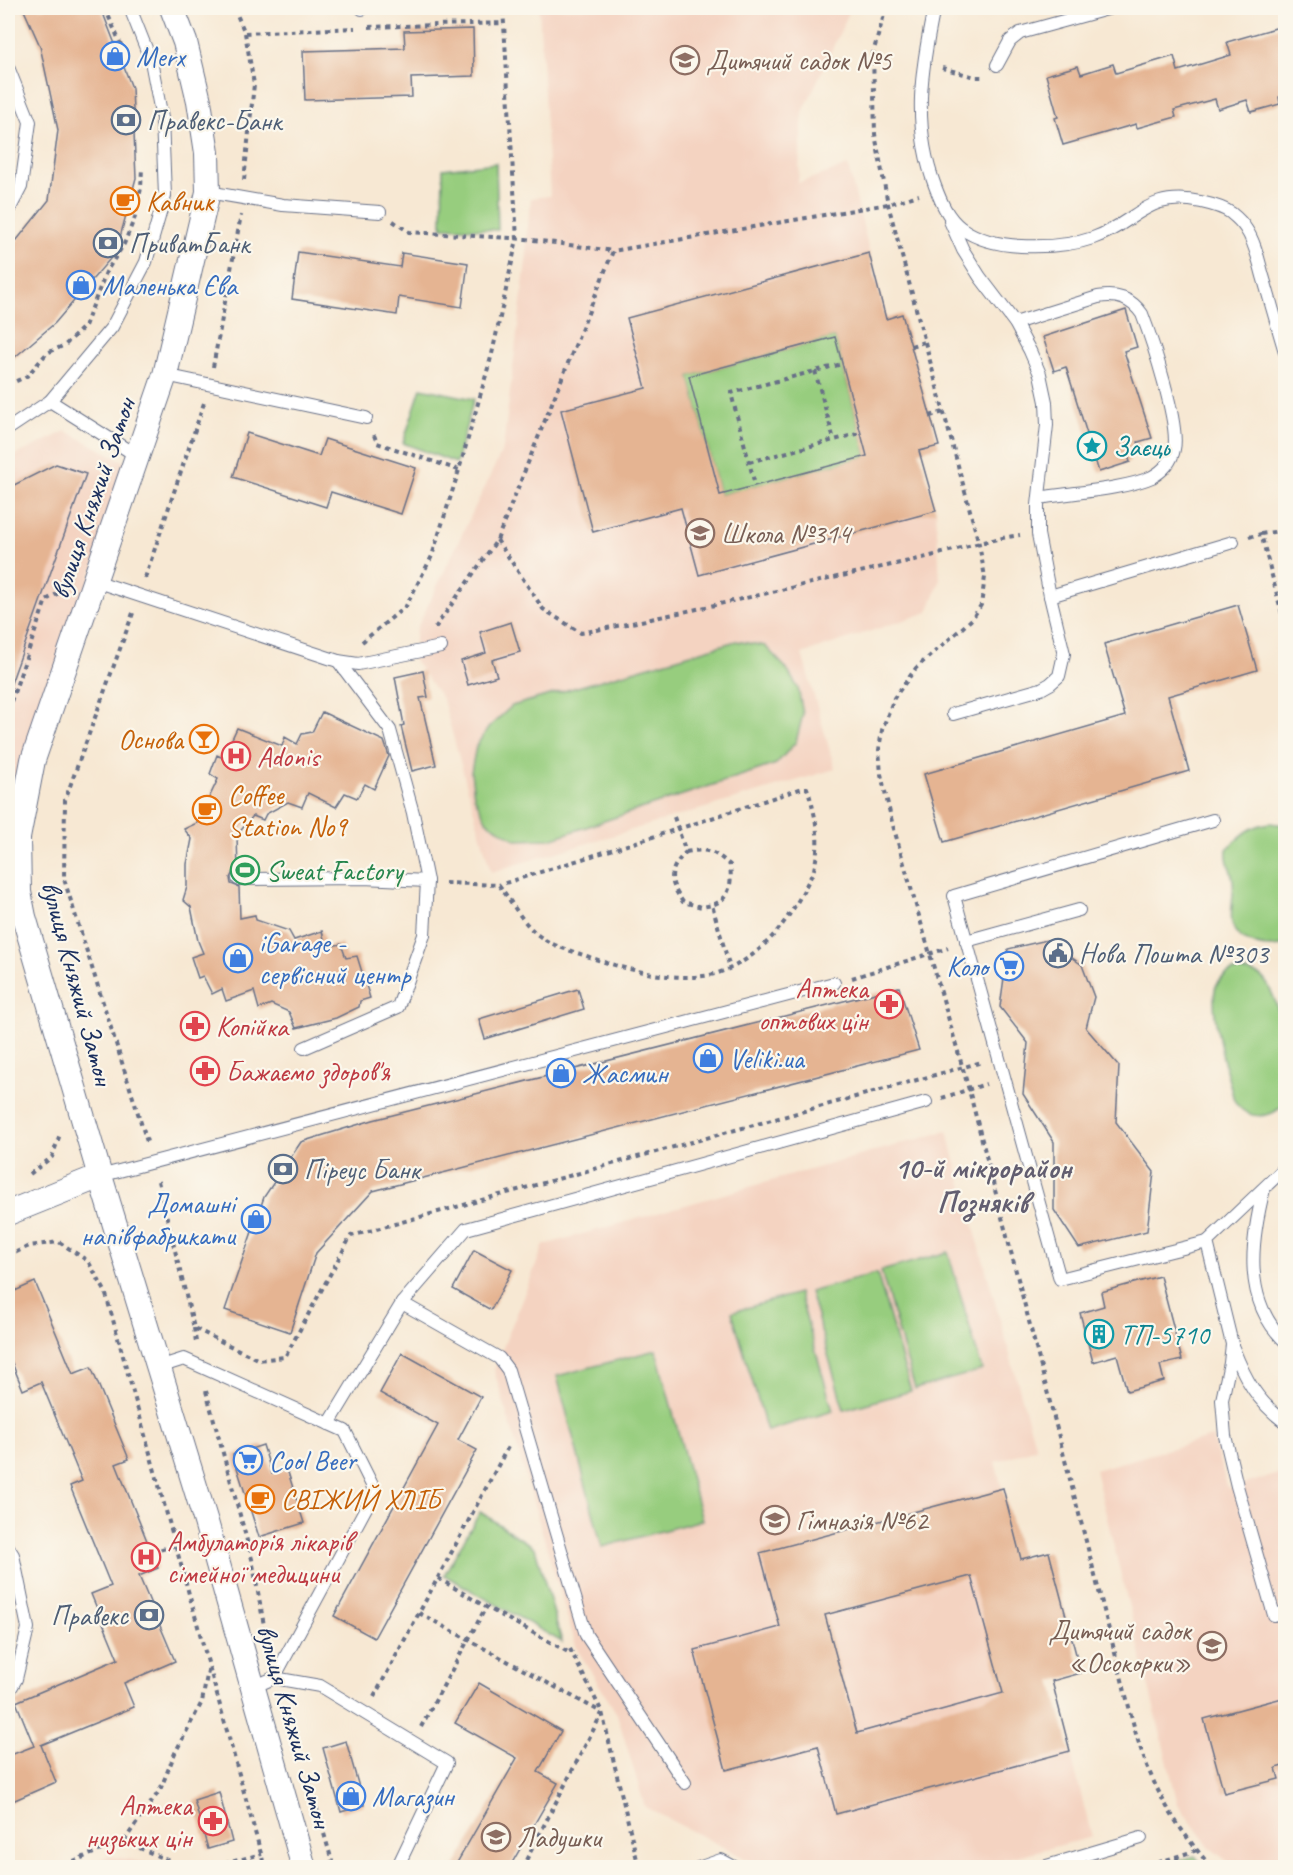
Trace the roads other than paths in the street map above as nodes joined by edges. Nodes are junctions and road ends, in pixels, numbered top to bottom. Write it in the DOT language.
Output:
graph roads {
  1 [pos="130,8"];
  2 [pos="172,8"];
  3 [pos="934,8"];
  4 [pos="1111,8"];
  5 [pos="997,65"];
  6 [pos="8,67"];
  7 [pos="208,192"];
  8 [pos="8,212"];
  9 [pos="380,212"];
  10 [pos="945,212"];
  11 [pos="1015,323"];
  12 [pos="1286,355"];
  13 [pos="165,375"];
  14 [pos="50,401"];
  15 [pos="366,418"];
  16 [pos="8,429"];
  17 [pos="137,456"];
  18 [pos="1039,498"];
  19 [pos="1233,542"];
  20 [pos="95,581"];
  21 [pos="1050,596"];
  22 [pos="441,647"];
  23 [pos="339,661"];
  24 [pos="953,714"];
  25 [pos="1213,820"];
  26 [pos="238,879"];
  27 [pos="426,881"];
  28 [pos="1079,910"];
  29 [pos="966,941"];
  30 [pos="834,983"];
  31 [pos="304,1048"];
  32 [pos="926,1102"];
  33 [pos="1286,1167"];
  34 [pos="100,1176"];
  35 [pos="1264,1189"];
  36 [pos="8,1213"];
  37 [pos="1208,1242"];
  38 [pos="402,1303"];
  39 [pos="1286,1342"];
  40 [pos="1232,1344"];
  41 [pos="159,1367"];
  42 [pos="1286,1422"];
  43 [pos="329,1424"];
  44 [pos="8,1547"];
  45 [pos="1286,1612"];
  46 [pos="263,1682"];
  47 [pos="8,1693"];
  48 [pos="685,1784"];
  49 [pos="1141,1838"];
  50 [pos="304,1868"];
  51 [pos="398,1868"];
  52 [pos="698,1868"];
  53 [pos="736,1868"];
  54 [pos="1040,1868"];
  1 -- 14 [label="lane"];
  2 -- 7 [label="street, вулиця Княжий Затон"];
  3 -- 10 [label="lane"];
  4 -- 5 [label="lane"];
  6 -- 8 [label="lane"];
  7 -- 9 [label="lane"];
  7 -- 13 [label="street, вулиця Княжий Затон"];
  10 -- 11 [label="lane"];
  10 -- 12 [label="lane"];
  11 -- 18 [label="lane"];
  11 -- 18 [label="lane"];
  13 -- 15 [label="lane"];
  13 -- 17 [label="street, вулиця Княжий Затон"];
  14 -- 16 [label="lane"];
  14 -- 17 [label="lane"];
  17 -- 20 [label="street, вулиця Княжий Затон"];
  18 -- 21 [label="lane"];
  19 -- 21 [label="lane"];
  20 -- 23 [label="lane"];
  20 -- 34 [label="street, вулиця Княжий Затон"];
  21 -- 24 [label="lane"];
  22 -- 23 [label="lane"];
  23 -- 27 [label="lane"];
  25 -- 29 [label="lane"];
  26 -- 27 [label="lane"];
  27 -- 31 [label="lane"];
  28 -- 29 [label="lane"];
  29 -- 37 [label="lane"];
  30 -- 34 [label="lane"];
  32 -- 38 [label="lane"];
  33 -- 35 [label="lane"];
  34 -- 36 [label="street"];
  34 -- 41 [label="street, вулиця Княжий Затон"];
  35 -- 37 [label="lane"];
  35 -- 39 [label="lane"];
  37 -- 40 [label="lane"];
  38 -- 43 [label="lane"];
  38 -- 48 [label="lane"];
  40 -- 42 [label="lane"];
  40 -- 45 [label="lane"];
  41 -- 43 [label="lane"];
  41 -- 46 [label="street, вулиця Княжий Затон"];
  43 -- 46 [label="lane"];
  44 -- 47 [label="lane"];
  46 -- 50 [label="street, вулиця Княжий Затон"];
  46 -- 51 [label="lane"];
  49 -- 54 [label="lane"];
  52 -- 53 [label="lane"];
}
